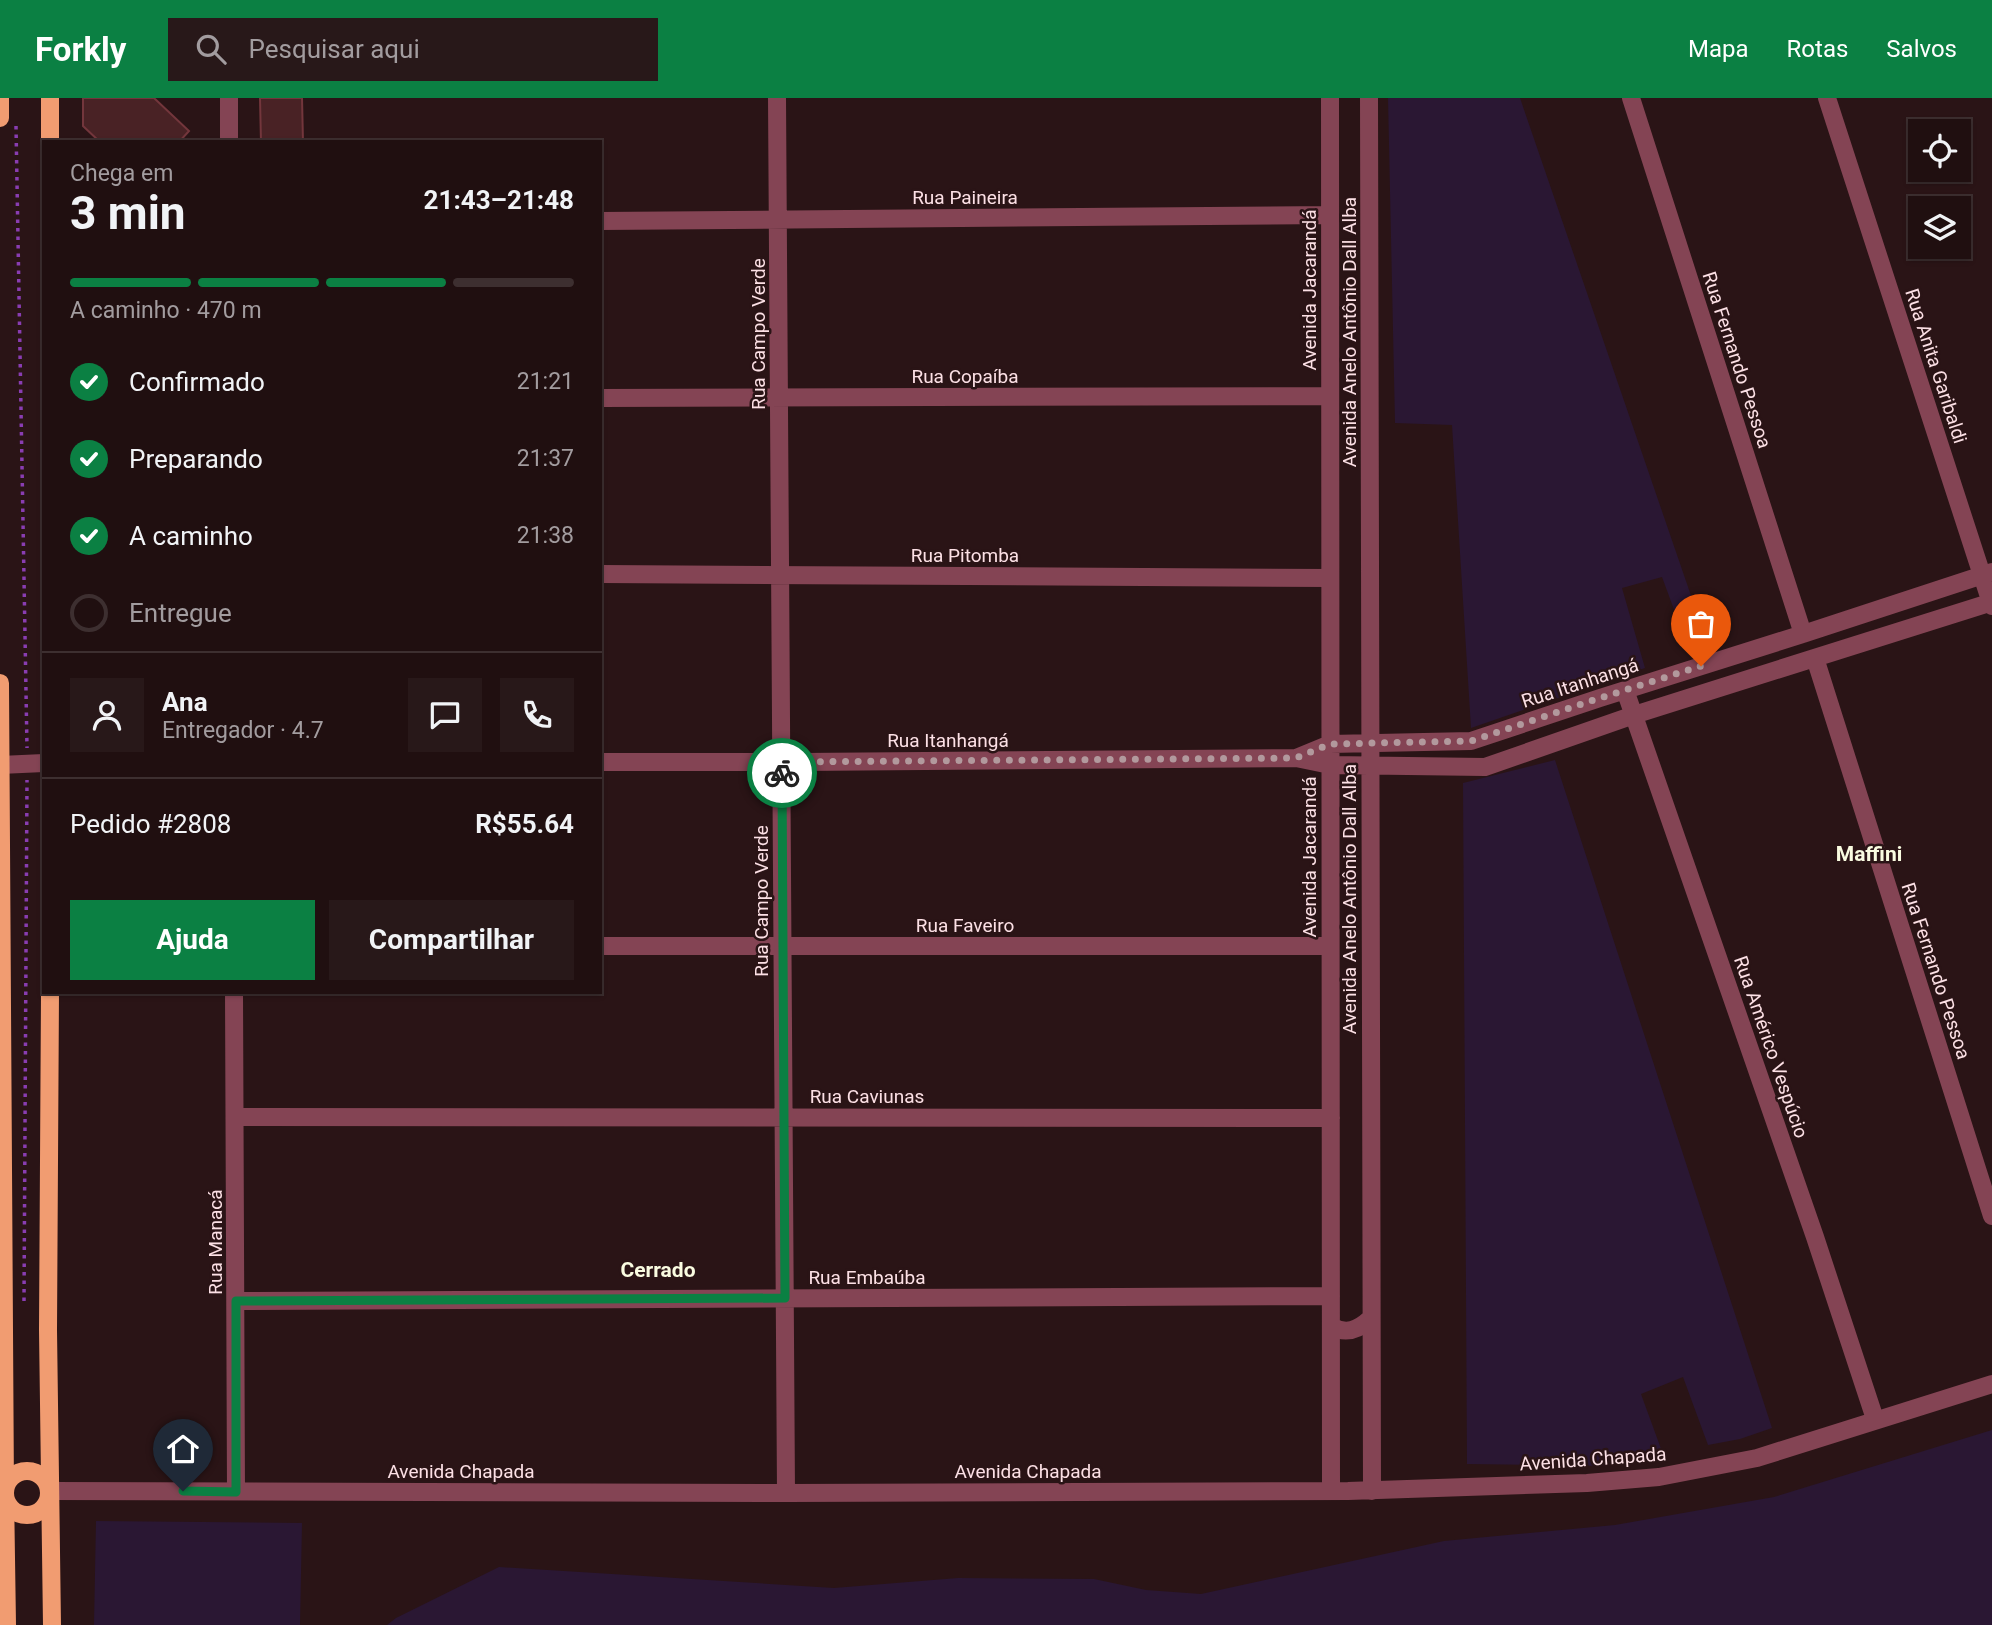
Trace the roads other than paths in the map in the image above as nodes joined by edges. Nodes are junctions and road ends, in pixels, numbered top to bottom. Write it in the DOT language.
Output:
graph roads {
  1 [pos="0,98"];
  2 [pos="50,98"];
  3 [pos="229,98"];
  4 [pos="777,98"];
  5 [pos="1330,98"];
  6 [pos="1369,98"];
  7 [pos="1631,98"];
  8 [pos="1826,98"];
  9 [pos="8,122"];
  10 [pos="50,140"];
  11 [pos="229,140"];
  12 [pos="1330,215"];
  13 [pos="778,220"];
  14 [pos="602,221"];
  15 [pos="1330,396"];
  16 [pos="602,398"];
  17 [pos="779,398"];
  18 [pos="602,574"];
  19 [pos="1987,574"];
  20 [pos="780,575"];
  21 [pos="1330,578"];
  22 [pos="1992,604"];
  23 [pos="1803,634"];
  24 [pos="1815,658"];
  25 [pos="0,683"];
  26 [pos="1625,690"];
  27 [pos="1634,715"];
  28 [pos="1330,744"];
  29 [pos="1370,744"];
  30 [pos="1296,758"];
  31 [pos="602,762"];
  32 [pos="781,762"];
  33 [pos="35,763"];
  34 [pos="1,765"];
  35 [pos="1330,765"];
  36 [pos="1370,766"];
  37 [pos="602,946"];
  38 [pos="783,946"];
  39 [pos="1330,946"];
  40 [pos="1,949"];
  41 [pos="50,994"];
  42 [pos="234,994"];
  43 [pos="235,1117"];
  44 [pos="784,1117"];
  45 [pos="1331,1118"];
  46 [pos="1,1131"];
  47 [pos="1992,1216"];
  48 [pos="1331,1296"];
  49 [pos="785,1298"];
  50 [pos="236,1301"];
  51 [pos="2,1316"];
  52 [pos="1370,1320"];
  53 [pos="1331,1326"];
  54 [pos="1992,1384"];
  55 [pos="1875,1419"];
  56 [pos="50,1491"];
  57 [pos="1331,1491"];
  58 [pos="1372,1491"];
  59 [pos="2,1492"];
  60 [pos="236,1492"];
  61 [pos="786,1493"];
  62 [pos="7,1625"];
  63 [pos="52,1625"];
  1 -- 9 [label="main road"];
  2 -- 10 [label="main road"];
  3 -- 11 [label="street"];
  4 -- 13 [label="street, Rua Campo Verde"];
  5 -- 12 [label="street, Avenida Jacarandá"];
  6 -- 29 [label="street, Avenida Anelo Antônio Dall Alba"];
  7 -- 23 [label="street, Rua Fernando Pessoa"];
  8 -- 19 [label="street, Rua Anita Garibaldi"];
  12 -- 13 [label="street, Rua Paineira"];
  12 -- 15 [label="street, Avenida Jacarandá"];
  13 -- 14 [label="street, Rua Paineira"];
  13 -- 17 [label="street, Rua Campo Verde"];
  15 -- 17 [label="street, Rua Copaíba"];
  15 -- 21 [label="street, Avenida Jacarandá"];
  16 -- 17 [label="street, Rua Copaíba"];
  17 -- 20 [label="street, Rua Campo Verde"];
  18 -- 20 [label="street, Rua Pitomba"];
  19 -- 22 [label="street, Rua Anita Garibaldi"];
  19 -- 23 [label="street, Rua Itanhangá"];
  20 -- 21 [label="street, Rua Pitomba"];
  20 -- 32 [label="street, Rua Campo Verde"];
  21 -- 28 [label="street, Avenida Jacarandá"];
  22 -- 24 [label="street, Rua Itanhangá"];
  23 -- 26 [label="street, Rua Itanhangá"];
  24 -- 27 [label="street, Rua Itanhangá"];
  24 -- 47 [label="street, Rua Fernando Pessoa"];
  25 -- 34 [label="main road"];
  26 -- 27 [label="street, Rua Américo Vespúcio"];
  26 -- 29 [label="street, Rua Itanhangá"];
  27 -- 36 [label="street, Rua Itanhangá"];
  27 -- 55 [label="street, Rua Américo Vespúcio"];
  28 -- 29 [label="street, Rua Itanhangá"];
  28 -- 30 [label="street, Rua Itanhangá"];
  28 -- 35 [label="street, Avenida Jacarandá"];
  29 -- 36 [label="street, Avenida Anelo Antônio Dall Alba"];
  30 -- 32 [label="street, Rua Itanhangá"];
  30 -- 35 [label="street, Rua Itanhangá"];
  31 -- 32 [label="street, Rua Itanhangá"];
  32 -- 38 [label="street, Rua Campo Verde"];
  33 -- 34 [label="street"];
  34 -- 40 [label="main road"];
  35 -- 36 [label="street, Rua Itanhangá"];
  35 -- 39 [label="street, Avenida Jacarandá"];
  36 -- 52 [label="street, Avenida Anelo Antônio Dall Alba"];
  37 -- 38 [label="street, Rua Faveiro"];
  38 -- 39 [label="street, Rua Faveiro"];
  38 -- 44 [label="street, Rua Campo Verde"];
  39 -- 45 [label="street, Avenida Jacarandá"];
  40 -- 46 [label="main road"];
  41 -- 56 [label="main road"];
  42 -- 43 [label="street, Rua Manacá"];
  43 -- 44 [label="street, Rua Caviunas"];
  43 -- 50 [label="street, Rua Manacá"];
  44 -- 45 [label="street, Rua Caviunas"];
  44 -- 49 [label="street, Rua Campo Verde"];
  45 -- 48 [label="street, Avenida Jacarandá"];
  46 -- 51 [label="main road"];
  48 -- 49 [label="street, Rua Embaúba"];
  48 -- 53 [label="street, Avenida Jacarandá"];
  49 -- 50 [label="street, Rua Embaúba"];
  49 -- 61 [label="street, Rua Campo Verde"];
  50 -- 60 [label="street, Rua Manacá"];
  51 -- 59 [label="main road"];
  52 -- 53 [label="street"];
  52 -- 58 [label="street, Avenida Anelo Antônio Dall Alba"];
  53 -- 57 [label="street, Avenida Jacarandá"];
  54 -- 55 [label="street, Avenida Chapada"];
  55 -- 58 [label="street, Avenida Chapada"];
  56 -- 59 [label="main road"];
  56 -- 59 [label="main road"];
  56 -- 60 [label="street, Avenida Chapada"];
  56 -- 63 [label="main road"];
  57 -- 58 [label="street, Avenida Chapada"];
  57 -- 61 [label="street, Avenida Chapada"];
  59 -- 62 [label="main road"];
  60 -- 61 [label="street, Avenida Chapada"];
}
